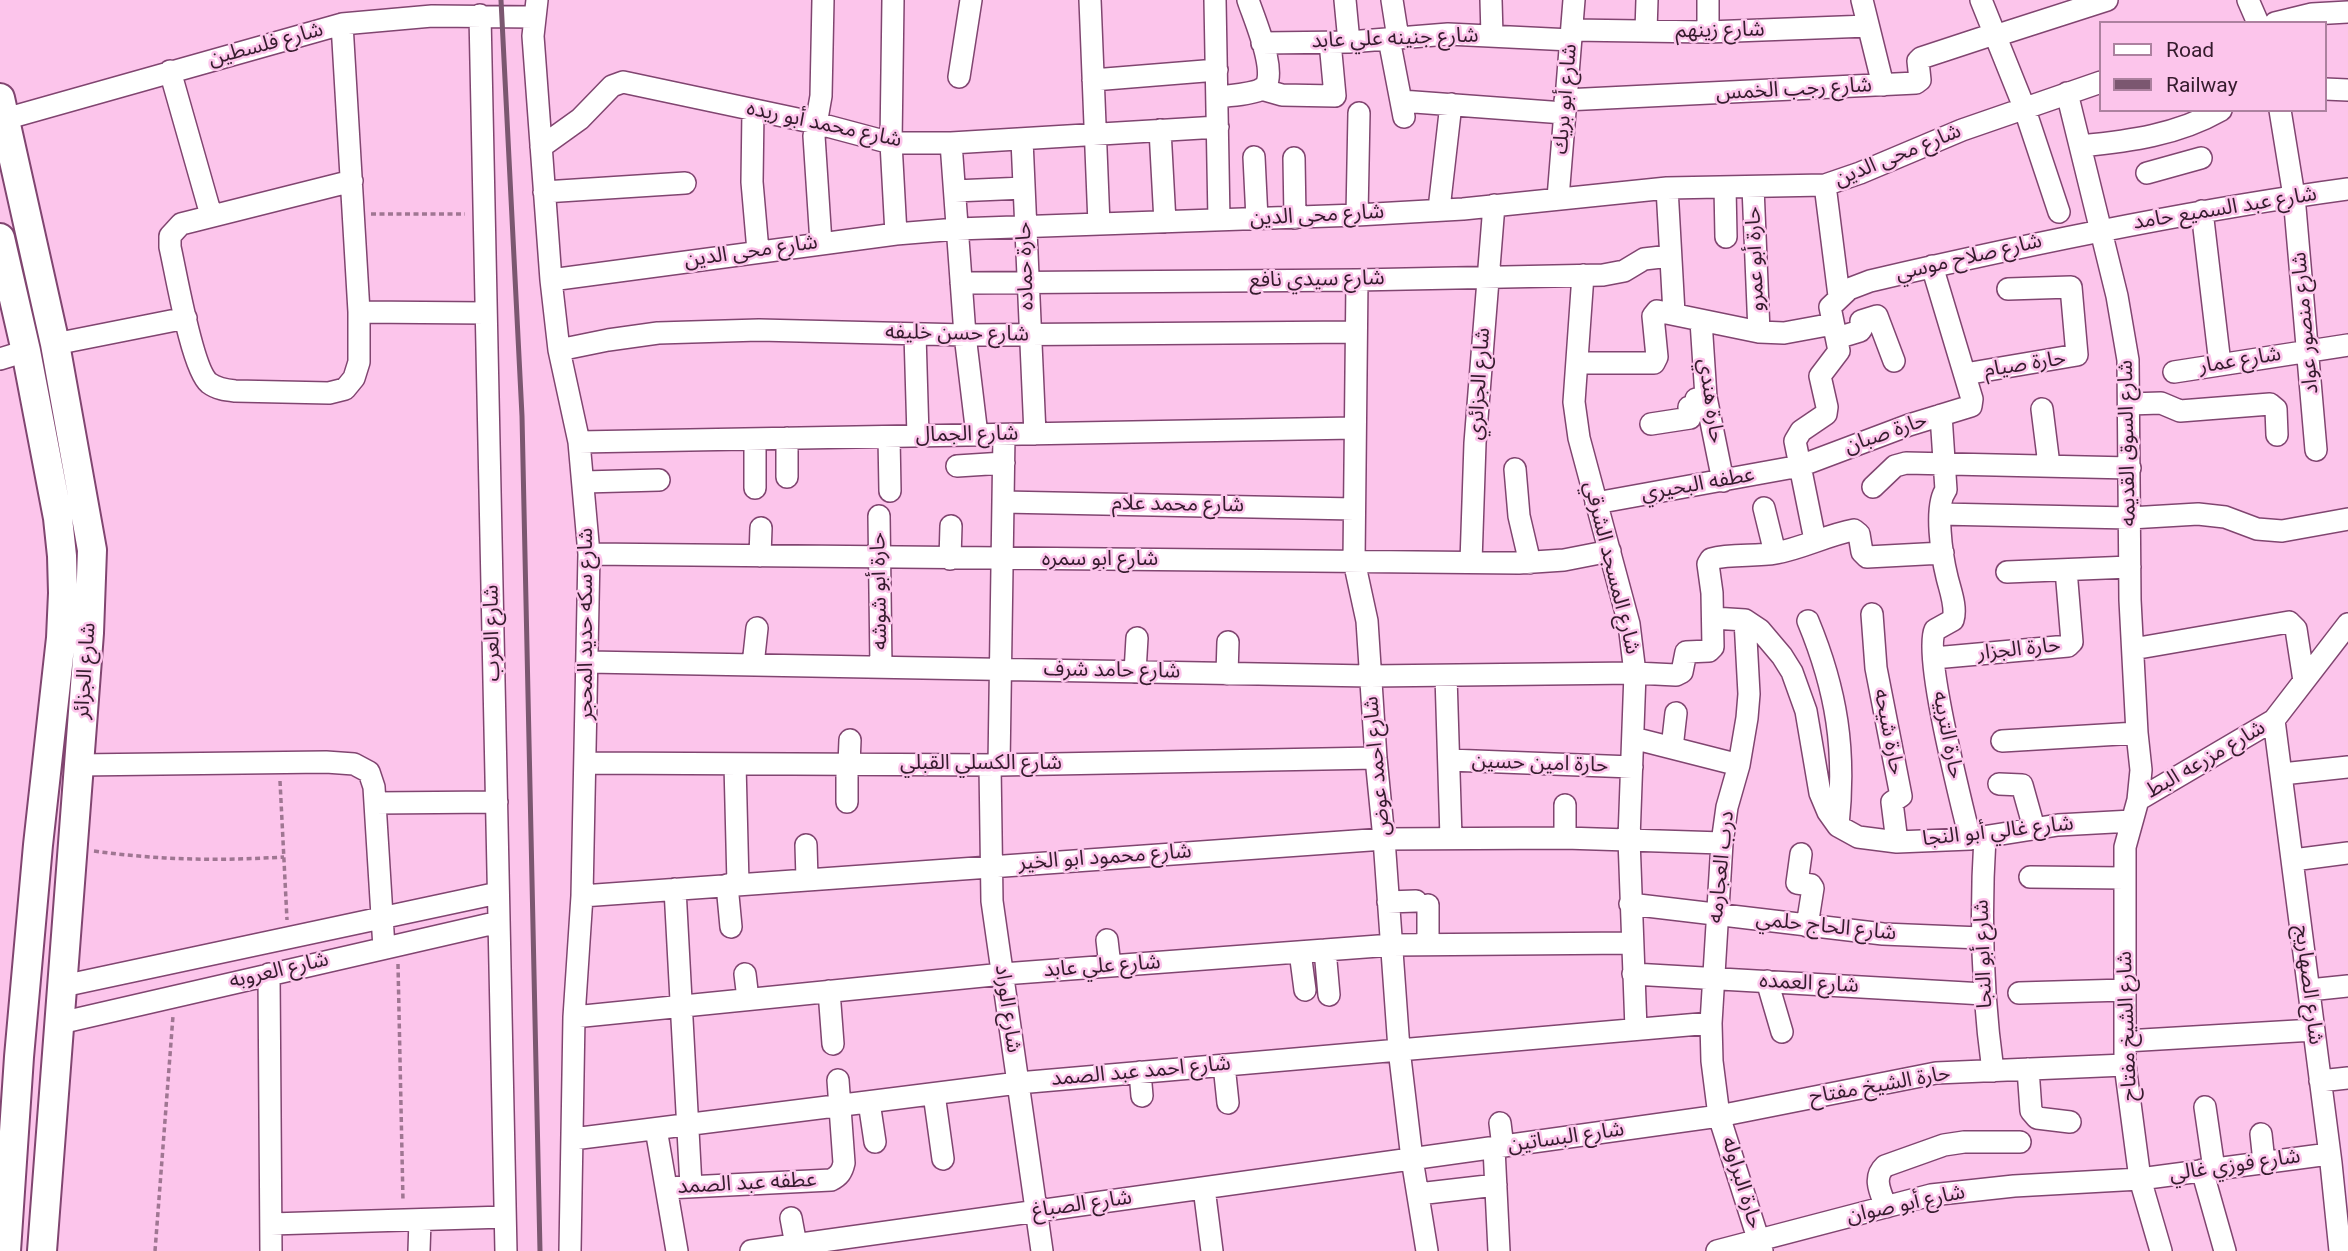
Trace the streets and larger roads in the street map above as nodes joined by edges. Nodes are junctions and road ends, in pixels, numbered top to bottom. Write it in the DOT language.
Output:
graph roads {
  1 [pos="822,0"];
  2 [pos="892,0"];
  3 [pos="971,0"];
  4 [pos="1090,0"];
  5 [pos="1215,0"];
  6 [pos="1248,0"];
  7 [pos="1345,0"];
  8 [pos="1392,0"];
  9 [pos="1491,0"];
  10 [pos="1574,0"];
  11 [pos="1647,0"];
  12 [pos="1708,0"];
  13 [pos="1862,0"];
  14 [pos="1981,0"];
  15 [pos="2107,0"];
  16 [pos="2249,0"];
  17 [pos="2338,8"];
  18 [pos="536,9"];
  19 [pos="2283,13"];
  20 [pos="480,15"];
  21 [pos="2257,21"];
  22 [pos="342,24"];
  23 [pos="1868,26"];
  24 [pos="1646,32"];
  25 [pos="1708,33"];
  26 [pos="1571,35"];
  27 [pos="1995,35"];
  28 [pos="1492,36"];
  29 [pos="1393,38"];
  30 [pos="1340,42"];
  31 [pos="1262,43"];
  32 [pos="1217,70"];
  33 [pos="170,71"];
  34 [pos="959,77"];
  35 [pos="1093,80"];
  36 [pos="2100,82"];
  37 [pos="1882,85"];
  38 [pos="1261,89"];
  39 [pos="2327,89"];
  40 [pos="2348,90"];
  41 [pos="2067,93"];
  42 [pos="1218,97"];
  43 [pos="1451,104"];
  44 [pos="1564,107"];
  45 [pos="2024,107"];
  46 [pos="3,108"];
  47 [pos="753,110"];
  48 [pos="2217,112"];
  49 [pos="2280,112"];
  50 [pos="1359,113"];
  51 [pos="816,123"];
  52 [pos="1218,127"];
  53 [pos="1160,130"];
  54 [pos="2165,133"];
  55 [pos="1096,135"];
  56 [pos="1022,140"];
  57 [pos="891,143"];
  58 [pos="951,143"];
  59 [pos="2081,146"];
  60 [pos="541,147"];
  61 [pos="1254,158"];
  62 [pos="1294,158"];
  63 [pos="2201,158"];
  64 [pos="2175,165"];
  65 [pos="2147,173"];
  66 [pos="352,181"];
  67 [pos="685,184"];
  68 [pos="1825,185"];
  69 [pos="1725,187"];
  70 [pos="1753,187"];
  71 [pos="1024,188"];
  72 [pos="1667,188"];
  73 [pos="2348,189"];
  74 [pos="954,191"];
  75 [pos="544,192"];
  76 [pos="2294,196"];
  77 [pos="1558,198"];
  78 [pos="1494,205"];
  79 [pos="1439,209"];
  80 [pos="2202,211"];
  81 [pos="2059,212"];
  82 [pos="211,215"];
  83 [pos="1357,215"];
  84 [pos="1294,218"];
  85 [pos="1219,219"];
  86 [pos="1257,219"];
  87 [pos="1165,222"];
  88 [pos="1099,224"];
  89 [pos="1024,226"];
  90 [pos="957,229"];
  91 [pos="2102,229"];
  92 [pos="896,234"];
  93 [pos="1726,237"];
  94 [pos="0,238"];
  95 [pos="821,243"];
  96 [pos="758,251"];
  97 [pos="1670,256"];
  98 [pos="1932,266"];
  99 [pos="1583,275"];
  100 [pos="1489,276"];
  101 [pos="551,280"];
  102 [pos="1357,280"];
  103 [pos="1027,282"];
  104 [pos="961,283"];
  105 [pos="2008,289"];
  106 [pos="1839,296"];
  107 [pos="359,312"];
  108 [pos="486,313"];
  109 [pos="1664,313"];
  110 [pos="186,318"];
  111 [pos="1701,321"];
  112 [pos="1835,331"];
  113 [pos="1356,332"];
  114 [pos="1759,332"];
  115 [pos="915,334"];
  116 [pos="965,335"];
  117 [pos="1029,335"];
  118 [pos="55,344"];
  119 [pos="2348,345"];
  120 [pos="2309,350"];
  121 [pos="559,351"];
  122 [pos="13,355"];
  123 [pos="1894,361"];
  124 [pos="1577,363"];
  125 [pos="2220,364"];
  126 [pos="2174,372"];
  127 [pos="1965,374"];
  128 [pos="1706,397"];
  129 [pos="2129,404"];
  130 [pos="2042,409"];
  131 [pos="1941,415"];
  132 [pos="1651,424"];
  133 [pos="1354,428"];
  134 [pos="1034,434"];
  135 [pos="977,435"];
  136 [pos="1004,435"];
  137 [pos="2277,435"];
  138 [pos="918,436"];
  139 [pos="889,437"];
  140 [pos="787,438"];
  141 [pos="755,439"];
  142 [pos="579,442"];
  143 [pos="2316,450"];
  144 [pos="1944,462"];
  145 [pos="1004,463"];
  146 [pos="957,466"];
  147 [pos="1800,466"];
  148 [pos="2049,466"];
  149 [pos="1515,468"];
  150 [pos="2130,468"];
  151 [pos="787,477"];
  152 [pos="659,480"];
  153 [pos="1723,481"];
  154 [pos="584,482"];
  155 [pos="1873,487"];
  156 [pos="755,488"];
  157 [pos="890,491"];
  158 [pos="1003,502"];
  159 [pos="1596,503"];
  160 [pos="1764,508"];
  161 [pos="1354,509"];
  162 [pos="1940,514"];
  163 [pos="879,516"];
  164 [pos="2130,517"];
  165 [pos="2348,520"];
  166 [pos="951,526"];
  167 [pos="761,528"];
  168 [pos="1815,540"];
  169 [pos="1609,551"];
  170 [pos="1775,553"];
  171 [pos="1943,553"];
  172 [pos="589,554"];
  173 [pos="760,556"];
  174 [pos="879,558"];
  175 [pos="950,559"];
  176 [pos="1002,559"];
  177 [pos="1354,561"];
  178 [pos="1471,562"];
  179 [pos="1530,563"];
  180 [pos="2130,567"];
  181 [pos="2066,570"];
  182 [pos="2007,572"];
  183 [pos="1872,614"];
  184 [pos="1713,618"];
  185 [pos="1745,620"];
  186 [pos="1808,621"];
  187 [pos="2348,624"];
  188 [pos="757,628"];
  189 [pos="1136,638"];
  190 [pos="1228,642"];
  191 [pos="2133,649"];
  192 [pos="1934,657"];
  193 [pos="589,662"];
  194 [pos="753,665"];
  195 [pos="881,667"];
  196 [pos="1000,669"];
  197 [pos="1135,671"];
  198 [pos="1635,673"];
  199 [pos="1227,674"];
  200 [pos="1370,676"];
  201 [pos="1446,676"];
  202 [pos="2304,681"];
  203 [pos="1676,713"];
  204 [pos="2274,720"];
  205 [pos="2137,733"];
  206 [pos="1633,738"];
  207 [pos="850,740"];
  208 [pos="2002,741"];
  209 [pos="1672,748"];
  210 [pos="1376,758"];
  211 [pos="1449,760"];
  212 [pos="585,762"];
  213 [pos="735,764"];
  214 [pos="848,764"];
  215 [pos="78,765"];
  216 [pos="994,765"];
  217 [pos="1739,765"];
  218 [pos="1632,767"];
  219 [pos="2348,767"];
  220 [pos="2282,774"];
  221 [pos="2000,784"];
  222 [pos="2138,800"];
  223 [pos="496,802"];
  224 [pos="847,802"];
  225 [pos="375,803"];
  226 [pos="1565,805"];
  227 [pos="2132,821"];
  228 [pos="1838,826"];
  229 [pos="2034,828"];
  230 [pos="1451,838"];
  231 [pos="1565,838"];
  232 [pos="1978,838"];
  233 [pos="1384,839"];
  234 [pos="1629,839"];
  235 [pos="1897,842"];
  236 [pos="1722,843"];
  237 [pos="806,845"];
  238 [pos="2348,853"];
  239 [pos="1801,854"];
  240 [pos="2292,860"];
  241 [pos="990,866"];
  242 [pos="2030,877"];
  243 [pos="2124,878"];
  244 [pos="807,879"];
  245 [pos="732,884"];
  246 [pos="675,889"];
  247 [pos="498,893"];
  248 [pos="582,896"];
  249 [pos="1388,902"];
  250 [pos="1630,904"];
  251 [pos="1716,915"];
  252 [pos="382,916"];
  253 [pos="499,922"];
  254 [pos="1807,926"];
  255 [pos="731,927"];
  256 [pos="1981,939"];
  257 [pos="1107,940"];
  258 [pos="1632,943"];
  259 [pos="1428,944"];
  260 [pos="1392,945"];
  261 [pos="391,946"];
  262 [pos="1325,950"];
  263 [pos="1300,952"];
  264 [pos="1110,966"];
  265 [pos="269,974"];
  266 [pos="745,974"];
  267 [pos="1003,974"];
  268 [pos="1633,974"];
  269 [pos="1713,978"];
  270 [pos="1767,981"];
  271 [pos="818,985"];
  272 [pos="63,986"];
  273 [pos="2348,986"];
  274 [pos="1305,990"];
  275 [pos="2125,990"];
  276 [pos="2309,990"];
  277 [pos="2019,993"];
  278 [pos="1984,994"];
  279 [pos="1329,995"];
  280 [pos="748,999"];
  281 [pos="680,1008"];
  282 [pos="574,1017"];
  283 [pos="12,1019"];
  284 [pos="60,1023"];
  285 [pos="1711,1023"];
  286 [pos="1636,1029"];
  287 [pos="2314,1030"];
  288 [pos="1782,1032"];
  289 [pos="2125,1041"];
  290 [pos="833,1044"];
  291 [pos="1399,1049"];
  292 [pos="10,1059"];
  293 [pos="1224,1065"];
  294 [pos="2125,1065"];
  295 [pos="2028,1069"];
  296 [pos="1993,1071"];
  297 [pos="1140,1072"];
  298 [pos="2348,1078"];
  299 [pos="838,1080"];
  300 [pos="2320,1081"];
  301 [pos="1018,1083"];
  302 [pos="934,1094"];
  303 [pos="1142,1096"];
  304 [pos="869,1102"];
  305 [pos="1228,1103"];
  306 [pos="839,1106"];
  307 [pos="2205,1107"];
  308 [pos="1719,1116"];
  309 [pos="2070,1122"];
  310 [pos="1500,1123"];
  311 [pos="686,1125"];
  312 [pos="656,1129"];
  313 [pos="2261,1135"];
  314 [pos="573,1139"];
  315 [pos="875,1142"];
  316 [pos="2020,1142"];
  317 [pos="1499,1147"];
  318 [pos="943,1159"];
  319 [pos="1412,1159"];
  320 [pos="2336,1159"];
  321 [pos="2264,1162"];
  322 [pos="2208,1170"];
  323 [pos="2140,1179"];
  324 [pos="1496,1185"];
  325 [pos="691,1186"];
  326 [pos="667,1188"];
  327 [pos="1204,1188"];
  328 [pos="1418,1194"];
  329 [pos="1886,1207"];
  330 [pos="1035,1212"];
  331 [pos="505,1217"];
  332 [pos="791,1218"];
  333 [pos="412,1220"];
  334 [pos="271,1224"];
  335 [pos="2342,1241"];
  336 [pos="796,1245"];
  337 [pos="1760,1246"];
  338 [pos="6,1251"];
  339 [pos="42,1251"];
  340 [pos="271,1251"];
  341 [pos="419,1251"];
  342 [pos="506,1251"];
  343 [pos="570,1251"];
  344 [pos="677,1251"];
  345 [pos="751,1251"];
  346 [pos="1042,1251"];
  347 [pos="1212,1251"];
  348 [pos="1427,1251"];
  349 [pos="1499,1251"];
  350 [pos="1717,1251"];
  351 [pos="2161,1251"];
  352 [pos="2225,1251"];
  1 -- 51 [label="street"];
  2 -- 57 [label="street"];
  3 -- 34 [label="street"];
  4 -- 35 [label="street"];
  5 -- 32 [label="street"];
  6 -- 31 [label="street"];
  7 -- 30 [label="street"];
  8 -- 29 [label="street"];
  9 -- 28 [label="street"];
  10 -- 26 [label="street, شارع أبو بريك"];
  11 -- 24 [label="street"];
  12 -- 25 [label="street"];
  13 -- 23 [label="street"];
  14 -- 27 [label="street"];
  15 -- 27 [label="street"];
  16 -- 21 [label="street"];
  17 -- 19 [label="street"];
  18 -- 20 [label="street, شارع فلسطين"];
  18 -- 60 [label="street, شارع سكه حديد المحجر"];
  20 -- 22 [label="street, شارع فلسطين"];
  20 -- 108 [label="street, شارع العرب"];
  22 -- 33 [label="street, شارع فلسطين"];
  22 -- 66 [label="street"];
  23 -- 25 [label="street, شارع زينهم"];
  23 -- 37 [label="street"];
  24 -- 25 [label="street, شارع زينهم"];
  24 -- 26 [label="street, شارع زينهم"];
  26 -- 28 [label="street, شارع جنينه علي عابد"];
  26 -- 44 [label="street, شارع أبو بريك"];
  27 -- 37 [label="street, شارع رجب الخمس"];
  27 -- 45 [label="street"];
  28 -- 29 [label="street, شارع جنينه علي عابد"];
  29 -- 30 [label="street, شارع جنينه علي عابد"];
  29 -- 43 [label="street, شارع رجب الخمس"];
  30 -- 31 [label="street, شارع جنينه علي عابد"];
  30 -- 38 [label="street"];
  31 -- 38 [label="street"];
  32 -- 35 [label="street"];
  32 -- 42 [label="street"];
  33 -- 46 [label="street, شارع فلسطين"];
  33 -- 82 [label="street"];
  35 -- 55 [label="street"];
  36 -- 41 [label="street, شارع محى الدين"];
  37 -- 44 [label="street, شارع رجب الخمس"];
  38 -- 42 [label="street"];
  39 -- 40 [label="street"];
  41 -- 45 [label="street, شارع محى الدين"];
  41 -- 59 [label="street, شارع السوق القديمه"];
  42 -- 52 [label="street"];
  43 -- 44 [label="street, شارع رجب الخمس"];
  43 -- 79 [label="street"];
  44 -- 77 [label="street, شارع أبو بريك"];
  45 -- 68 [label="street, شارع محى الدين"];
  45 -- 81 [label="street"];
  46 -- 118 [label="street, شارع الجزائر"];
  47 -- 51 [label="street, شارع محمد أبو ريده"];
  47 -- 60 [label="street, شارع محمد أبو ريده"];
  47 -- 96 [label="street"];
  48 -- 54 [label="street"];
  49 -- 76 [label="street, شارع منصور عواد"];
  50 -- 83 [label="street"];
  51 -- 57 [label="street, شارع محمد أبو ريده"];
  51 -- 95 [label="street"];
  52 -- 53 [label="street, شارع محمد أبو ريده"];
  52 -- 85 [label="street"];
  53 -- 55 [label="street, شارع محمد أبو ريده"];
  53 -- 87 [label="street"];
  54 -- 59 [label="street"];
  54 -- 64 [label="street"];
  55 -- 56 [label="street, شارع محمد أبو ريده"];
  55 -- 88 [label="street"];
  56 -- 58 [label="street, شارع محمد أبو ريده"];
  56 -- 71 [label="street, حارة حماده"];
  57 -- 58 [label="street, شارع محمد أبو ريده"];
  57 -- 92 [label="street"];
  58 -- 74 [label="street"];
  59 -- 91 [label="street, شارع السوق القديمه"];
  60 -- 75 [label="street, شارع سكه حديد المحجر"];
  61 -- 86 [label="street"];
  62 -- 84 [label="street"];
  63 -- 64 [label="street"];
  64 -- 65 [label="street"];
  66 -- 82 [label="street"];
  66 -- 107 [label="street"];
  67 -- 75 [label="street"];
  68 -- 70 [label="street, شارع محى الدين"];
  68 -- 106 [label="street"];
  69 -- 70 [label="street, شارع محى الدين"];
  69 -- 72 [label="street, شارع محى الدين"];
  69 -- 93 [label="street"];
  70 -- 114 [label="street, حارة أبو عمرو"];
  71 -- 74 [label="street"];
  71 -- 89 [label="street, حارة حماده"];
  72 -- 77 [label="street, شارع محى الدين"];
  72 -- 97 [label="street"];
  73 -- 76 [label="street, شارع عبد السميع حامد"];
  74 -- 90 [label="street"];
  75 -- 101 [label="street, شارع سكه حديد المحجر"];
  76 -- 80 [label="street, شارع عبد السميع حامد"];
  76 -- 120 [label="street, شارع منصور عواد"];
  77 -- 78 [label="street, شارع محى الدين"];
  78 -- 79 [label="street, شارع محى الدين"];
  78 -- 100 [label="street, شارع الجزائري"];
  79 -- 83 [label="street, شارع محى الدين"];
  80 -- 91 [label="street, شارع عبد السميع حامد"];
  80 -- 125 [label="street"];
  82 -- 110 [label="street"];
  83 -- 84 [label="street, شارع محى الدين"];
  84 -- 86 [label="street, شارع محى الدين"];
  85 -- 86 [label="street, شارع محى الدين"];
  85 -- 87 [label="street, شارع محى الدين"];
  87 -- 88 [label="street, شارع محى الدين"];
  88 -- 89 [label="street, شارع محى الدين"];
  89 -- 90 [label="street, شارع محى الدين"];
  89 -- 103 [label="street, حارة حماده"];
  90 -- 92 [label="street, شارع محى الدين"];
  90 -- 104 [label="street"];
  91 -- 98 [label="street, شارع صلاح موسي"];
  91 -- 129 [label="street, شارع السوق القديمه"];
  92 -- 95 [label="street, شارع محى الدين"];
  94 -- 122 [label="street, شارع الجزائر"];
  95 -- 96 [label="street, شارع محى الدين"];
  96 -- 101 [label="street, شارع محى الدين"];
  97 -- 99 [label="street, شارع سيدي نافع"];
  97 -- 109 [label="street"];
  98 -- 106 [label="street, شارع صلاح موسي"];
  98 -- 127 [label="street"];
  99 -- 100 [label="street, شارع سيدي نافع"];
  99 -- 124 [label="street, شارع المسجد الشرقي"];
  100 -- 102 [label="street, شارع سيدي نافع"];
  100 -- 178 [label="street, شارع الجزائري"];
  101 -- 121 [label="street, شارع سكه حديد المحجر"];
  102 -- 103 [label="street, شارع سيدي نافع"];
  102 -- 113 [label="street, شارع احمد عوض"];
  103 -- 104 [label="street, شارع سيدي نافع"];
  103 -- 117 [label="street, حارة حماده"];
  104 -- 116 [label="street"];
  105 -- 127 [label="street, حارة صيام"];
  106 -- 112 [label="street"];
  107 -- 108 [label="street"];
  107 -- 110 [label="street"];
  108 -- 223 [label="street, شارع العرب"];
  109 -- 111 [label="street"];
  109 -- 124 [label="street"];
  110 -- 118 [label="street"];
  111 -- 114 [label="street"];
  111 -- 128 [label="street, حارة هندي"];
  112 -- 114 [label="street"];
  112 -- 123 [label="street"];
  112 -- 147 [label="street"];
  113 -- 117 [label="street, شارع حسن خليفه"];
  113 -- 133 [label="street, شارع احمد عوض"];
  115 -- 116 [label="street, شارع حسن خليفه"];
  115 -- 121 [label="street, شارع حسن خليفه"];
  115 -- 138 [label="street"];
  116 -- 117 [label="street, شارع حسن خليفه"];
  116 -- 135 [label="street"];
  117 -- 134 [label="street, حارة حماده"];
  118 -- 215 [label="street, شارع الجزائر"];
  119 -- 120 [label="street, شارع عمار"];
  120 -- 125 [label="street, شارع عمار"];
  120 -- 143 [label="street, شارع منصور عواد"];
  121 -- 142 [label="street, شارع سكه حديد المحجر"];
  122 -- 283 [label="street, شارع الجزائر"];
  124 -- 159 [label="street, شارع المسجد الشرقي"];
  125 -- 126 [label="street, شارع عمار"];
  127 -- 131 [label="street, حارة صبان"];
  128 -- 132 [label="street"];
  128 -- 153 [label="street, حارة هندي"];
  129 -- 137 [label="street"];
  129 -- 150 [label="street, شارع السوق القديمه"];
  130 -- 148 [label="street"];
  131 -- 144 [label="street"];
  131 -- 147 [label="street, حارة صبان"];
  133 -- 134 [label="street, شارع الجمال"];
  133 -- 161 [label="street, شارع احمد عوض"];
  134 -- 136 [label="street, شارع الجمال"];
  135 -- 136 [label="street, شارع الجمال"];
  135 -- 138 [label="street, شارع الجمال"];
  136 -- 145 [label="street, شارع الوراد"];
  138 -- 139 [label="street, شارع الجمال"];
  139 -- 140 [label="street, شارع الجمال"];
  139 -- 157 [label="street"];
  140 -- 141 [label="street, شارع الجمال"];
  140 -- 151 [label="street"];
  141 -- 142 [label="street, شارع الجمال"];
  141 -- 156 [label="street"];
  142 -- 154 [label="street, شارع سكه حديد المحجر"];
  144 -- 148 [label="street"];
  144 -- 155 [label="street"];
  144 -- 162 [label="street"];
  145 -- 146 [label="street"];
  145 -- 158 [label="street, شارع الوراد"];
  147 -- 153 [label="street, عطفه البحيري"];
  147 -- 168 [label="street"];
  148 -- 150 [label="street"];
  149 -- 179 [label="street"];
  150 -- 164 [label="street, شارع السوق القديمه"];
  152 -- 154 [label="street"];
  153 -- 159 [label="street, عطفه البحيري"];
  154 -- 172 [label="street, شارع سكه حديد المحجر"];
  158 -- 161 [label="street, شارع محمد علام"];
  158 -- 176 [label="street, شارع الوراد"];
  159 -- 169 [label="street, شارع المسجد الشرقي"];
  160 -- 170 [label="street"];
  161 -- 177 [label="street, شارع احمد عوض"];
  162 -- 164 [label="street"];
  162 -- 171 [label="street"];
  163 -- 174 [label="street, حارة أبو شوشه"];
  164 -- 165 [label="street"];
  164 -- 180 [label="street, شارع السوق القديمه"];
  166 -- 175 [label="street"];
  167 -- 173 [label="street"];
  168 -- 170 [label="street"];
  168 -- 171 [label="street"];
  169 -- 179 [label="street, شارع ابو سمره"];
  169 -- 198 [label="street, شارع المسجد الشرقي"];
  170 -- 184 [label="street"];
  171 -- 192 [label="street, حارة التربيه"];
  172 -- 173 [label="street, شارع ابو سمره"];
  172 -- 193 [label="street, شارع سكه حديد المحجر"];
  173 -- 174 [label="street, شارع ابو سمره"];
  174 -- 175 [label="street, شارع ابو سمره"];
  174 -- 195 [label="street, حارة أبو شوشه"];
  175 -- 176 [label="street, شارع ابو سمره"];
  176 -- 177 [label="street, شارع ابو سمره"];
  176 -- 196 [label="street, شارع الوراد"];
  177 -- 178 [label="street, شارع ابو سمره"];
  177 -- 200 [label="street, شارع احمد عوض"];
  178 -- 179 [label="street, شارع ابو سمره"];
  180 -- 181 [label="street"];
  180 -- 191 [label="street, شارع السوق القديمه"];
  181 -- 182 [label="street"];
  181 -- 192 [label="street, حارة الجزار"];
  183 -- 235 [label="street, حارة شيحه"];
  184 -- 185 [label="street"];
  184 -- 198 [label="street, شارع حامد شرف"];
  185 -- 217 [label="street, درب العجارمه"];
  185 -- 228 [label="street"];
  186 -- 228 [label="street"];
  187 -- 202 [label="street"];
  188 -- 194 [label="street"];
  189 -- 197 [label="street"];
  190 -- 199 [label="street"];
  191 -- 202 [label="street"];
  191 -- 205 [label="street, شارع السوق القديمه"];
  192 -- 232 [label="street, حارة التربيه"];
  193 -- 194 [label="street, شارع حامد شرف"];
  193 -- 212 [label="street, شارع سكه حديد المحجر"];
  194 -- 195 [label="street, شارع حامد شرف"];
  195 -- 196 [label="street, شارع حامد شرف"];
  196 -- 197 [label="street, شارع حامد شرف"];
  196 -- 216 [label="street, شارع الوراد"];
  197 -- 199 [label="street, شارع حامد شرف"];
  198 -- 201 [label="street, شارع حامد شرف"];
  198 -- 206 [label="street, شارع المسجد الشرقي"];
  199 -- 200 [label="street, شارع حامد شرف"];
  200 -- 201 [label="street, شارع حامد شرف"];
  200 -- 210 [label="street, شارع احمد عوض"];
  201 -- 211 [label="street, حارة امين حسين"];
  202 -- 204 [label="street"];
  203 -- 209 [label="street"];
  204 -- 220 [label="street, شارع الصهاريج"];
  204 -- 222 [label="street, شارع مزرعه البط"];
  205 -- 208 [label="street"];
  205 -- 222 [label="street, شارع السوق القديمه"];
  206 -- 209 [label="street"];
  206 -- 218 [label="street, شارع المسجد الشرقي"];
  207 -- 214 [label="street"];
  209 -- 217 [label="street"];
  210 -- 216 [label="street, شارع الكسلي القبلي"];
  210 -- 233 [label="street, شارع احمد عوض"];
  211 -- 218 [label="street, حارة امين حسين"];
  211 -- 230 [label="street, حارة امين حسين"];
  212 -- 213 [label="street, شارع الكسلي القبلي"];
  212 -- 248 [label="street, شارع سكه حديد المحجر"];
  213 -- 214 [label="street, شارع الكسلي القبلي"];
  213 -- 245 [label="street"];
  214 -- 216 [label="street, شارع الكسلي القبلي"];
  214 -- 224 [label="street"];
  215 -- 225 [label="street"];
  215 -- 272 [label="street, شارع الجزائر"];
  216 -- 241 [label="street, شارع الوراد"];
  217 -- 236 [label="street, درب العجارمه"];
  218 -- 234 [label="street, شارع المسجد الشرقي"];
  219 -- 220 [label="street"];
  220 -- 240 [label="street, شارع الصهاريج"];
  221 -- 229 [label="street"];
  222 -- 227 [label="street, شارع الشيخ مفتاح"];
  223 -- 225 [label="street"];
  223 -- 247 [label="street, شارع العرب"];
  225 -- 252 [label="street"];
  226 -- 231 [label="street"];
  227 -- 229 [label="street, شارع غالي أبو النجا"];
  227 -- 243 [label="street, شارع الشيخ مفتاح"];
  228 -- 235 [label="street, شارع غالي أبو النجا"];
  229 -- 232 [label="street, شارع غالي أبو النجا"];
  230 -- 231 [label="street, شارع محمود ابو الخير"];
  230 -- 233 [label="street, شارع محمود ابو الخير"];
  231 -- 234 [label="street, شارع محمود ابو الخير"];
  232 -- 235 [label="street, شارع غالي أبو النجا"];
  232 -- 256 [label="street, شارع أبو النجا"];
  233 -- 241 [label="street, شارع محمود ابو الخير"];
  233 -- 249 [label="street, شارع احمد عوض"];
  234 -- 236 [label="street, شارع محمود ابو الخير"];
  234 -- 250 [label="street, شارع المسجد الشرقي"];
  236 -- 251 [label="street, درب العجارمه"];
  237 -- 244 [label="street"];
  238 -- 240 [label="street"];
  239 -- 254 [label="street"];
  240 -- 276 [label="street, شارع الصهاريج"];
  241 -- 244 [label="street, شارع محمود ابو الخير"];
  241 -- 267 [label="street, شارع الوراد"];
  242 -- 243 [label="street"];
  243 -- 275 [label="street, شارع الشيخ مفتاح"];
  244 -- 245 [label="street, شارع محمود ابو الخير"];
  245 -- 246 [label="street, شارع محمود ابو الخير"];
  245 -- 255 [label="street"];
  246 -- 248 [label="street, شارع محمود ابو الخير"];
  246 -- 281 [label="street"];
  247 -- 252 [label="street, شارع العروبه"];
  247 -- 253 [label="street, شارع العرب"];
  248 -- 282 [label="street, شارع سكه حديد المحجر"];
  249 -- 259 [label="street"];
  249 -- 260 [label="street, شارع احمد عوض"];
  250 -- 251 [label="street, شارع الحاج حلمي"];
  250 -- 258 [label="street, شارع المسجد الشرقي"];
  251 -- 254 [label="street, شارع الحاج حلمي"];
  251 -- 269 [label="street, درب العجارمه"];
  252 -- 261 [label="street"];
  252 -- 272 [label="street, شارع العروبه"];
  253 -- 261 [label="street, شارع العروبه"];
  253 -- 331 [label="street, شارع العرب"];
  254 -- 256 [label="street, شارع الحاج حلمي"];
  256 -- 278 [label="street, شارع أبو النجا"];
  257 -- 264 [label="street"];
  258 -- 259 [label="street, شارع علي عابد"];
  258 -- 268 [label="street, شارع المسجد الشرقي"];
  259 -- 260 [label="street, شارع علي عابد"];
  260 -- 262 [label="street, شارع علي عابد"];
  260 -- 291 [label="street, شارع احمد عوض"];
  261 -- 265 [label="street, شارع العروبه"];
  262 -- 263 [label="street, شارع علي عابد"];
  262 -- 279 [label="street"];
  263 -- 264 [label="street, شارع علي عابد"];
  263 -- 274 [label="street"];
  264 -- 267 [label="street, شارع علي عابد"];
  265 -- 284 [label="street, شارع العروبه"];
  265 -- 334 [label="street"];
  266 -- 280 [label="street"];
  267 -- 271 [label="street, شارع علي عابد"];
  267 -- 301 [label="street, شارع الوراد"];
  268 -- 269 [label="street, شارع العمده"];
  268 -- 286 [label="street, شارع المسجد الشرقي"];
  269 -- 270 [label="street, شارع العمده"];
  269 -- 285 [label="street, درب العجارمه"];
  270 -- 278 [label="street, شارع العمده"];
  270 -- 288 [label="street"];
  271 -- 280 [label="street, شارع علي عابد"];
  271 -- 290 [label="street"];
  272 -- 284 [label="street, شارع الجزائر"];
  273 -- 276 [label="street"];
  275 -- 277 [label="street"];
  275 -- 289 [label="street, شارع الشيخ مفتاح"];
  276 -- 287 [label="street, شارع الصهاريج"];
  278 -- 296 [label="street, شارع أبو النجا"];
  280 -- 281 [label="street, شارع علي عابد"];
  281 -- 282 [label="street, شارع علي عابد"];
  281 -- 311 [label="street"];
  282 -- 314 [label="street, شارع سكه حديد المحجر"];
  283 -- 292 [label="street, شارع الجزائر"];
  284 -- 339 [label="street, شارع الجزائر"];
  285 -- 286 [label="street, شارع احمد عبد الصمد"];
  285 -- 308 [label="street, درب العجارمه"];
  286 -- 291 [label="street, شارع احمد عبد الصمد"];
  287 -- 289 [label="street"];
  287 -- 300 [label="street, شارع الصهاريج"];
  289 -- 294 [label="street, شارع الشيخ مفتاح"];
  291 -- 293 [label="street, شارع احمد عبد الصمد"];
  291 -- 319 [label="street, شارع احمد عوض"];
  292 -- 338 [label="street, شارع الجزائر"];
  293 -- 297 [label="street, شارع احمد عبد الصمد"];
  293 -- 305 [label="street"];
  294 -- 295 [label="street, حارة الشيخ مفتاح"];
  294 -- 323 [label="street, شارع الشيخ مفتاح"];
  295 -- 296 [label="street, حارة الشيخ مفتاح"];
  295 -- 309 [label="street"];
  296 -- 308 [label="street, حارة الشيخ مفتاح"];
  297 -- 301 [label="street, شارع احمد عبد الصمد"];
  297 -- 303 [label="street"];
  298 -- 300 [label="street"];
  299 -- 306 [label="street"];
  300 -- 320 [label="street, شارع الصهاريج"];
  301 -- 302 [label="street, شارع احمد عبد الصمد"];
  301 -- 330 [label="street, شارع الوراد"];
  302 -- 304 [label="street, شارع احمد عبد الصمد"];
  302 -- 318 [label="street"];
  304 -- 306 [label="street, شارع احمد عبد الصمد"];
  304 -- 315 [label="street"];
  306 -- 311 [label="street, شارع احمد عبد الصمد"];
  306 -- 325 [label="street, عطفه عبد الصمد"];
  307 -- 322 [label="street"];
  308 -- 317 [label="street, شارع البساتين"];
  308 -- 337 [label="street, حارة البراوله"];
  310 -- 317 [label="street"];
  311 -- 312 [label="street, شارع احمد عبد الصمد"];
  311 -- 325 [label="street"];
  312 -- 314 [label="street, شارع احمد عبد الصمد"];
  312 -- 326 [label="street"];
  313 -- 321 [label="street"];
  314 -- 343 [label="street, شارع سكه حديد المحجر"];
  316 -- 329 [label="street"];
  317 -- 319 [label="street, شارع البساتين"];
  317 -- 324 [label="street"];
  319 -- 327 [label="street, شارع الصباغ"];
  319 -- 328 [label="street, شارع احمد عوض"];
  320 -- 321 [label="street, شارع فوزي غالي"];
  320 -- 335 [label="street, شارع الصهاريج"];
  321 -- 322 [label="street, شارع فوزي غالي"];
  322 -- 323 [label="street, شارع فوزي غالي"];
  322 -- 352 [label="street"];
  323 -- 329 [label="street, شارع أبو صوان"];
  323 -- 351 [label="street, شارع الشيخ مفتاح"];
  324 -- 328 [label="street"];
  324 -- 349 [label="street"];
  325 -- 326 [label="street, عطفه عبد الصمد"];
  326 -- 344 [label="street"];
  327 -- 330 [label="street, شارع الصباغ"];
  327 -- 347 [label="street"];
  328 -- 348 [label="street, شارع احمد عوض"];
  329 -- 337 [label="street, شارع أبو صوان"];
  330 -- 336 [label="street, شارع الصباغ"];
  330 -- 346 [label="street, شارع الوراد"];
  331 -- 333 [label="street"];
  331 -- 342 [label="street, شارع العرب"];
  332 -- 336 [label="street"];
  333 -- 334 [label="street"];
  333 -- 341 [label="street"];
  334 -- 340 [label="street"];
  336 -- 345 [label="street, شارع الصباغ"];
  337 -- 350 [label="street, شارع أبو صوان"];
}
